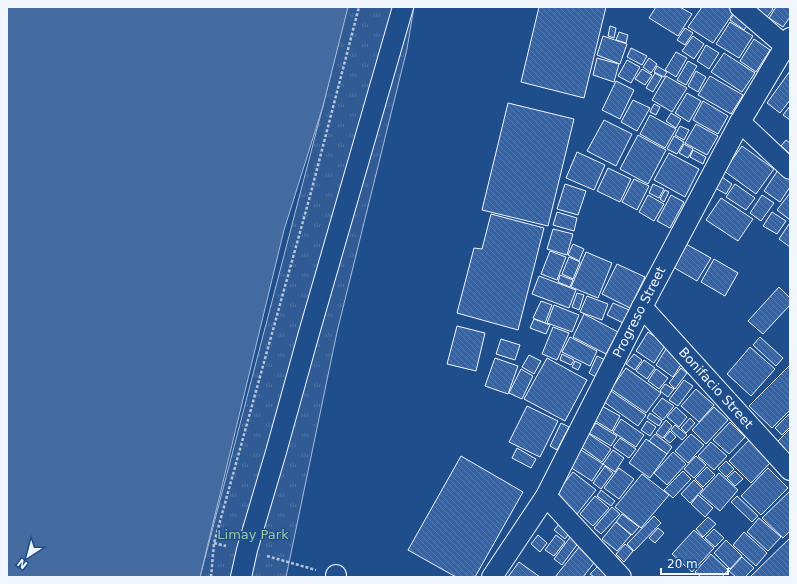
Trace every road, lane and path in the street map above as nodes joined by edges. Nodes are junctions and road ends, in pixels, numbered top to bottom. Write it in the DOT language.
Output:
graph roads {
  1 [pos="359,7"];
  2 [pos="403,7"];
  3 [pos="740,7"];
  4 [pos="788,45"];
  5 [pos="740,122"];
  6 [pos="790,169"];
  7 [pos="642,307"];
  8 [pos="790,470"];
  9 [pos="546,496"];
  10 [pos="214,543"];
  11 [pos="247,550"];
  12 [pos="336,576"];
  13 [pos="210,577"];
  14 [pos="241,577"];
  15 [pos="492,577"];
  16 [pos="621,577"];
  1 -- 10 [label="path"];
  2 -- 11 [label="street"];
  3 -- 4 [label="street"];
  4 -- 5 [label="street, Progreso Street"];
  5 -- 6 [label="street"];
  5 -- 7 [label="street, Progreso Street"];
  7 -- 8 [label="street, Bonifacio Street"];
  7 -- 9 [label="street, Progreso Street"];
  9 -- 15 [label="street, Progreso Street"];
  9 -- 16 [label="street"];
  10 -- 11 [label="path"];
  10 -- 13 [label="path"];
  11 -- 12 [label="path"];
  11 -- 14 [label="street"];
}
